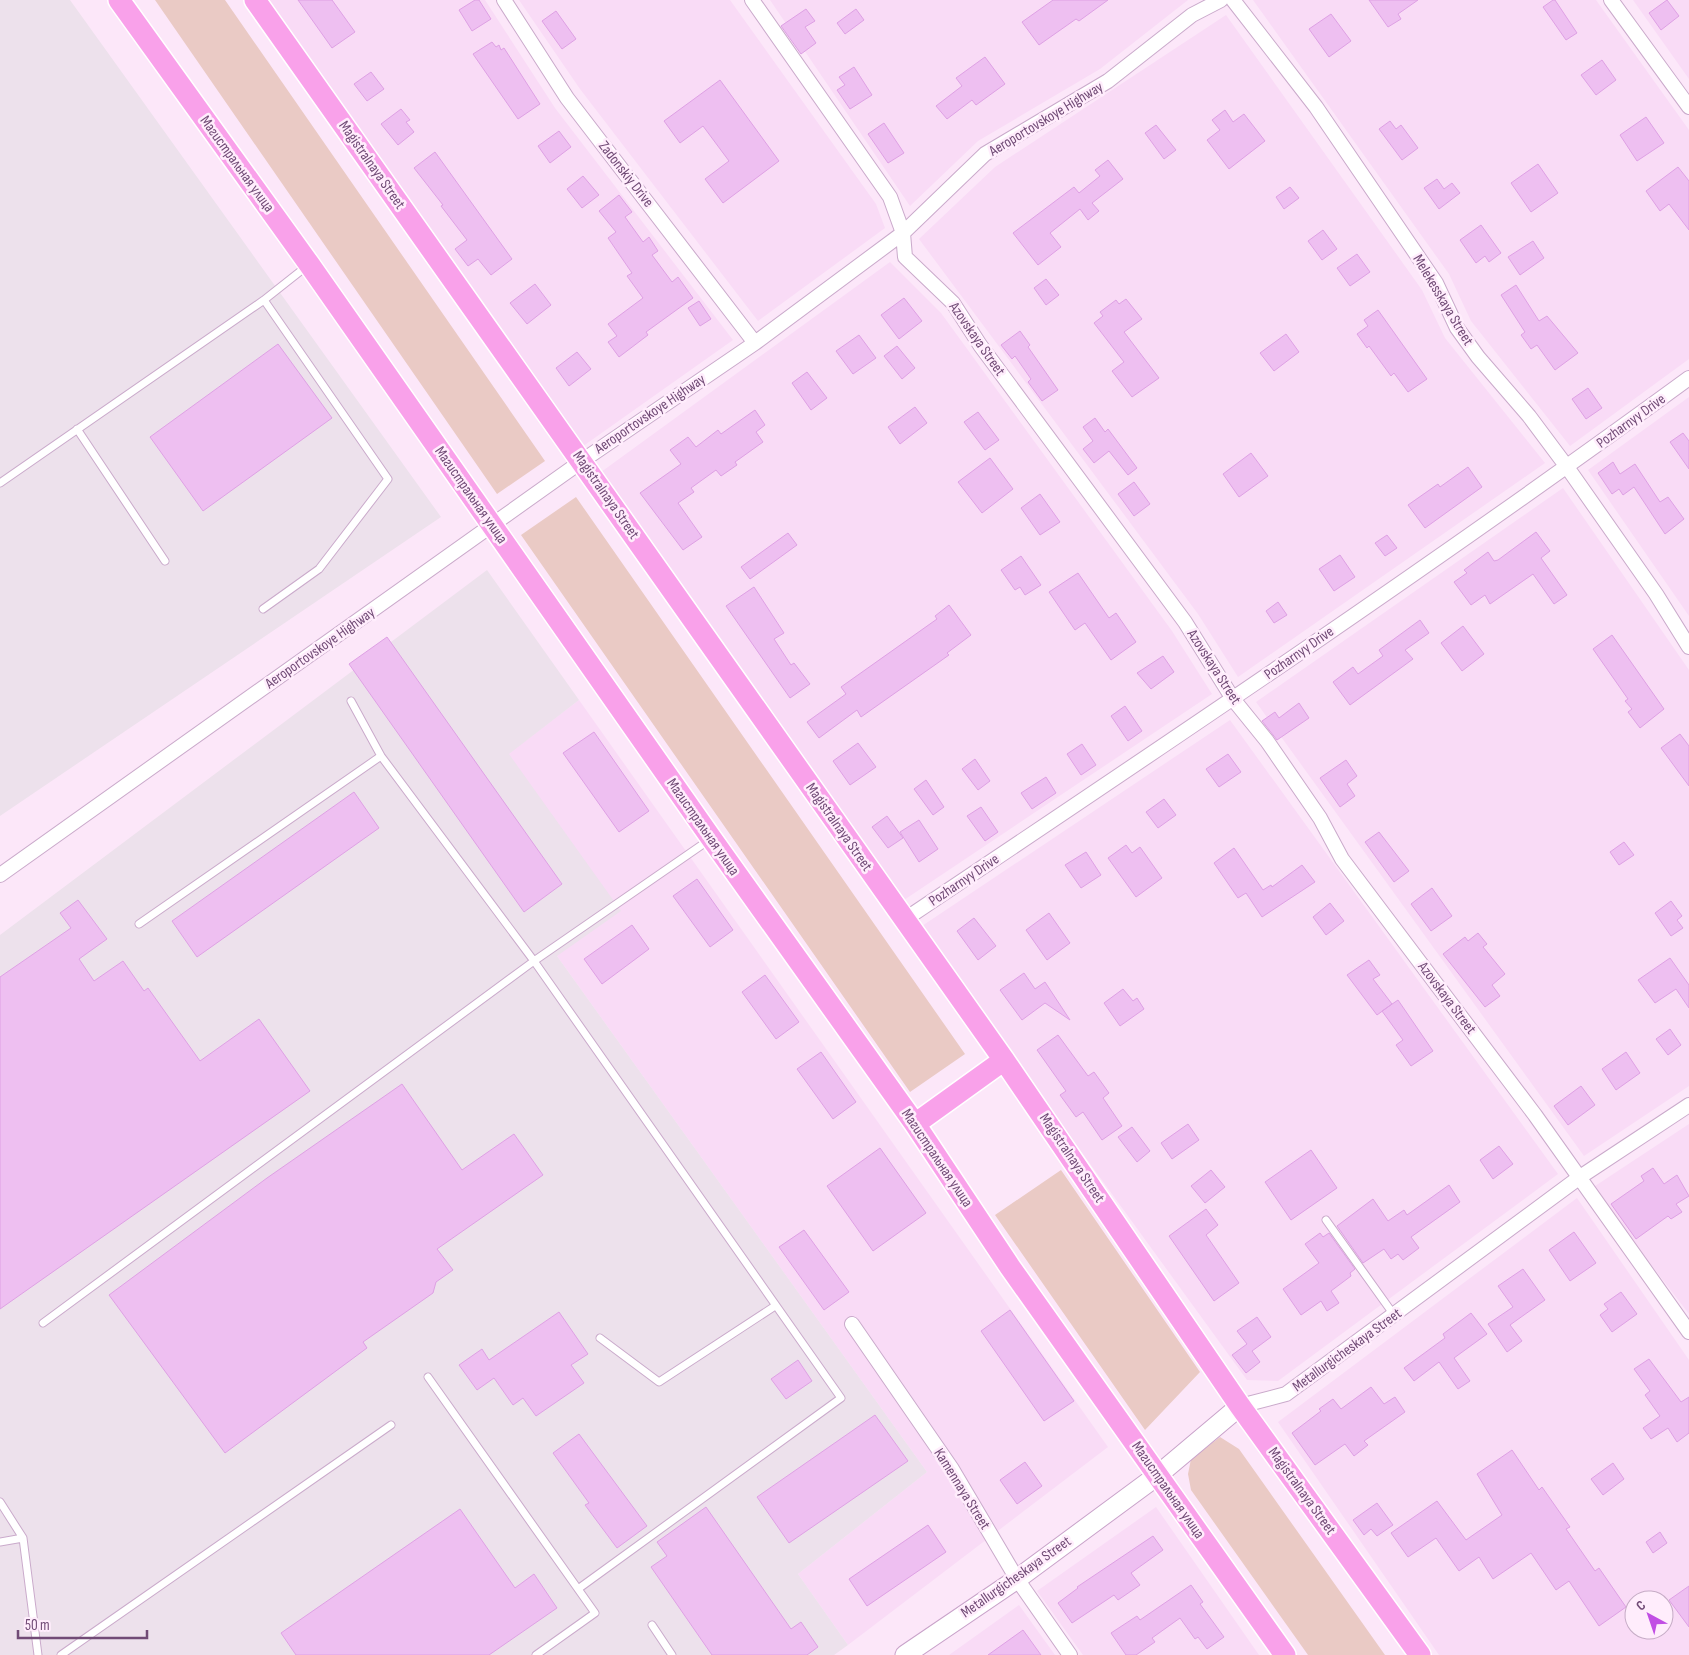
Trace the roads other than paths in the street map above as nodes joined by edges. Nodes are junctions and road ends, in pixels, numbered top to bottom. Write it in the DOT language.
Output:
graph roads {
  1 [pos="119,0"];
  2 [pos="255,0"];
  3 [pos="504,0"];
  4 [pos="752,0"];
  5 [pos="1221,0"];
  6 [pos="1233,0"];
  7 [pos="1610,0"];
  8 [pos="1689,107"];
  9 [pos="903,233"];
  10 [pos="309,264"];
  11 [pos="264,300"];
  12 [pos="755,343"];
  13 [pos="1689,378"];
  14 [pos="77,430"];
  15 [pos="582,461"];
  16 [pos="1567,467"];
  17 [pos="0,483"];
  18 [pos="493,526"];
  19 [pos="165,561"];
  20 [pos="262,609"];
  21 [pos="1689,648"];
  22 [pos="1233,699"];
  23 [pos="351,701"];
  24 [pos="381,756"];
  25 [pos="711,838"];
  26 [pos="0,875"];
  27 [pos="904,920"];
  28 [pos="139,924"];
  29 [pos="534,961"];
  30 [pos="1004,1060"];
  31 [pos="1689,1105"];
  32 [pos="915,1124"];
  33 [pos="1580,1177"];
  34 [pos="1326,1220"];
  35 [pos="775,1306"];
  36 [pos="1394,1315"];
  37 [pos="43,1323"];
  38 [pos="852,1324"];
  39 [pos="1689,1332"];
  40 [pos="600,1338"];
  41 [pos="428,1377"];
  42 [pos="1240,1406"];
  43 [pos="391,1425"];
  44 [pos="1158,1476"];
  45 [pos="0,1502"];
  46 [pos="23,1538"];
  47 [pos="0,1542"];
  48 [pos="1017,1579"];
  49 [pos="578,1589"];
  50 [pos="652,1624"];
  51 [pos="38,1655"];
  52 [pos="60,1655"];
  53 [pos="536,1655"];
  54 [pos="672,1655"];
  55 [pos="905,1655"];
  56 [pos="1070,1655"];
  57 [pos="1285,1655"];
  58 [pos="1420,1655"];
  1 -- 10 [label="main road, Магистральная улица"];
  2 -- 15 [label="main road, Magistralnaya Street"];
  3 -- 12 [label="street, Zadonskiy Drive"];
  4 -- 9 [label="street, Azovskaya Street"];
  5 -- 9 [label="street, Aeroportovskoye Highway"];
  6 -- 16 [label="street, Melekesskaya Street"];
  7 -- 8 [label="street"];
  9 -- 12 [label="street, Aeroportovskoye Highway"];
  9 -- 22 [label="street, Azovskaya Street"];
  10 -- 11 [label="lane"];
  10 -- 18 [label="main road, Магистральная улица"];
  11 -- 14 [label="lane"];
  11 -- 20 [label="lane"];
  12 -- 15 [label="street, Aeroportovskoye Highway"];
  13 -- 16 [label="street, Pozharnyy Drive"];
  14 -- 17 [label="lane"];
  14 -- 19 [label="lane"];
  15 -- 18 [label="street, Aeroportovskoye Highway"];
  15 -- 27 [label="main road, Magistralnaya Street"];
  16 -- 21 [label="street, Melekesskaya Street"];
  16 -- 22 [label="street, Pozharnyy Drive"];
  18 -- 25 [label="main road, Магистральная улица"];
  18 -- 26 [label="street, Aeroportovskoye Highway"];
  22 -- 27 [label="street, Pozharnyy Drive"];
  22 -- 33 [label="street, Azovskaya Street"];
  23 -- 24 [label="lane"];
  24 -- 28 [label="lane"];
  24 -- 29 [label="lane"];
  25 -- 29 [label="lane"];
  25 -- 32 [label="main road, Магистральная улица"];
  27 -- 30 [label="main road, Magistralnaya Street"];
  29 -- 35 [label="lane"];
  29 -- 37 [label="lane"];
  30 -- 32 [label="main road"];
  30 -- 42 [label="main road, Magistralnaya Street"];
  31 -- 33 [label="street, Metallurgicheskaya Street"];
  32 -- 44 [label="main road, Магистральная улица"];
  33 -- 36 [label="street, Metallurgicheskaya Street"];
  33 -- 39 [label="street, Azovskaya Street"];
  34 -- 36 [label="lane"];
  35 -- 40 [label="lane"];
  35 -- 49 [label="lane"];
  36 -- 42 [label="street, Metallurgicheskaya Street"];
  38 -- 48 [label="street, Kamennaya Street"];
  41 -- 49 [label="lane"];
  42 -- 44 [label="street, Metallurgicheskaya Street"];
  42 -- 58 [label="main road, Magistralnaya Street"];
  43 -- 52 [label="lane"];
  44 -- 48 [label="street, Metallurgicheskaya Street"];
  44 -- 57 [label="main road, Магистральная улица"];
  45 -- 46 [label="lane"];
  46 -- 47 [label="lane"];
  46 -- 51 [label="lane"];
  48 -- 55 [label="street, Metallurgicheskaya Street"];
  48 -- 56 [label="street, Kamennaya Street"];
  49 -- 53 [label="lane"];
  50 -- 54 [label="lane"];
}
